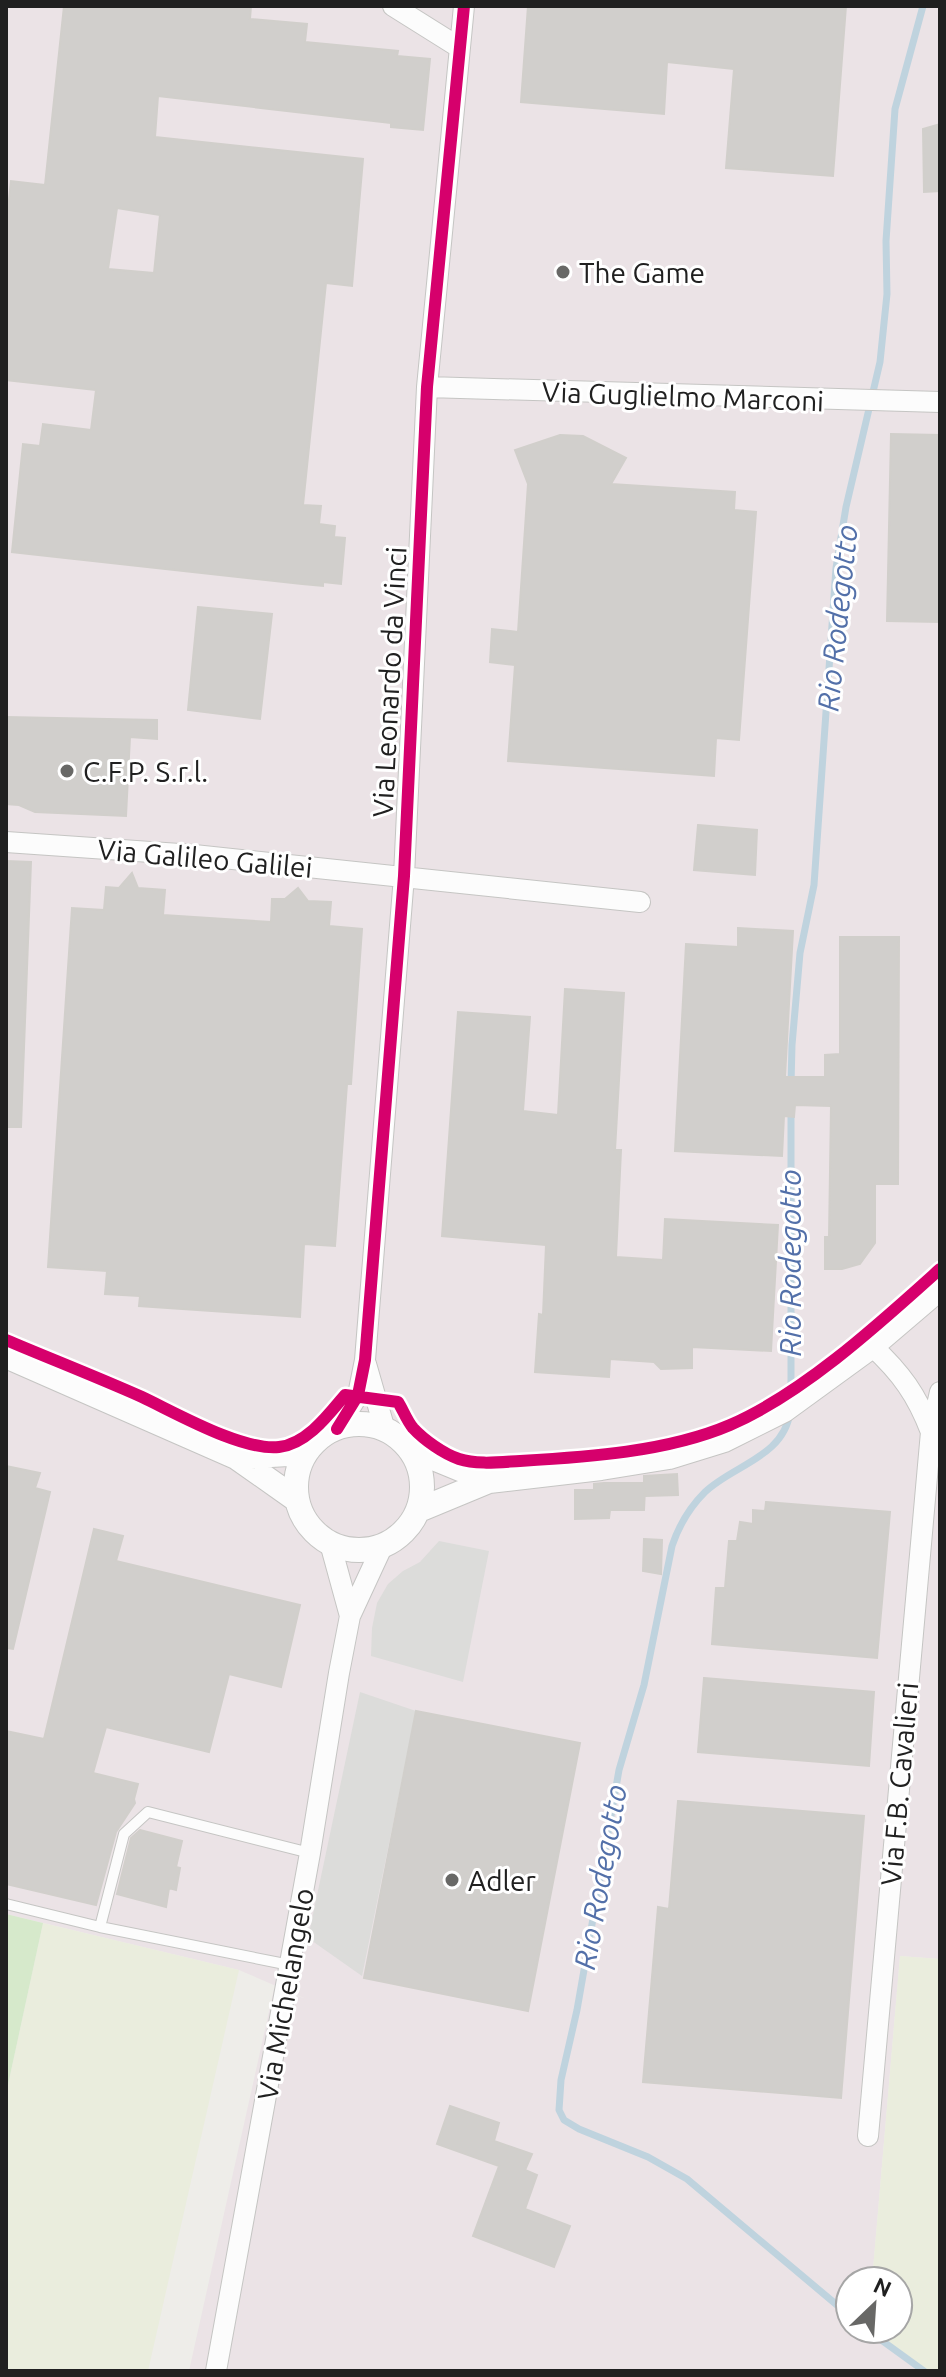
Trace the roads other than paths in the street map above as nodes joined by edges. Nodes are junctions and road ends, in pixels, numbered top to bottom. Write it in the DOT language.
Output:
graph roads {
  1 [pos="393,6"];
  2 [pos="464,6"];
  3 [pos="460,48"];
  4 [pos="427,387"];
  5 [pos="940,402"];
  6 [pos="6,842"];
  7 [pos="404,876"];
  8 [pos="640,902"];
  9 [pos="940,1288"];
  10 [pos="872,1346"];
  11 [pos="6,1356"];
  12 [pos="365,1360"];
  13 [pos="940,1392"];
  14 [pos="337,1429"];
  15 [pos="385,1430"];
  16 [pos="931,1432"];
  17 [pos="409,1448"];
  18 [pos="306,1453"];
  19 [pos="236,1457"];
  20 [pos="489,1481"];
  21 [pos="297,1500"];
  22 [pos="419,1510"];
  23 [pos="330,1543"];
  24 [pos="382,1547"];
  25 [pos="350,1616"];
  26 [pos="310,1853"];
  27 [pos="6,1904"];
  28 [pos="100,1927"];
  29 [pos="290,1965"];
  30 [pos="868,2136"];
  31 [pos="216,2371"];
  1 -- 3 [label="street"];
  2 -- 3 [label="street, Via Leonardo da Vinci"];
  3 -- 4 [label="street, Via Leonardo da Vinci"];
  4 -- 5 [label="street, Via Guglielmo Marconi"];
  4 -- 7 [label="street, Via Leonardo da Vinci"];
  6 -- 7 [label="street, Via Galileo Galilei"];
  7 -- 8 [label="street, Via Galileo Galilei"];
  7 -- 12 [label="street, Via Leonardo da Vinci"];
  9 -- 10 [label="street"];
  10 -- 16 [label="street, Via F.B. Cavalieri"];
  10 -- 20 [label="street"];
  11 -- 19 [label="street"];
  12 -- 14 [label="street, Via Leonardo da Vinci"];
  12 -- 15 [label="street, Via Leonardo da Vinci"];
  13 -- 16 [label="street, Via F.B. Cavalieri"];
  14 -- 15 [label="street"];
  14 -- 18 [label="street"];
  15 -- 17 [label="street"];
  16 -- 30 [label="street, Via F.B. Cavalieri"];
  17 -- 20 [label="street"];
  17 -- 22 [label="street"];
  18 -- 19 [label="street"];
  18 -- 21 [label="street"];
  19 -- 21 [label="street"];
  20 -- 22 [label="street"];
  21 -- 23 [label="street"];
  22 -- 24 [label="street"];
  23 -- 24 [label="street"];
  23 -- 25 [label="street, Via Michelangelo"];
  24 -- 25 [label="street, Via Michelangelo"];
  25 -- 26 [label="street, Via Michelangelo"];
  26 -- 28 [label="lane"];
  26 -- 29 [label="street, Via Michelangelo"];
  27 -- 28 [label="lane"];
  28 -- 29 [label="lane"];
  29 -- 31 [label="street, Via Michelangelo"];
}
